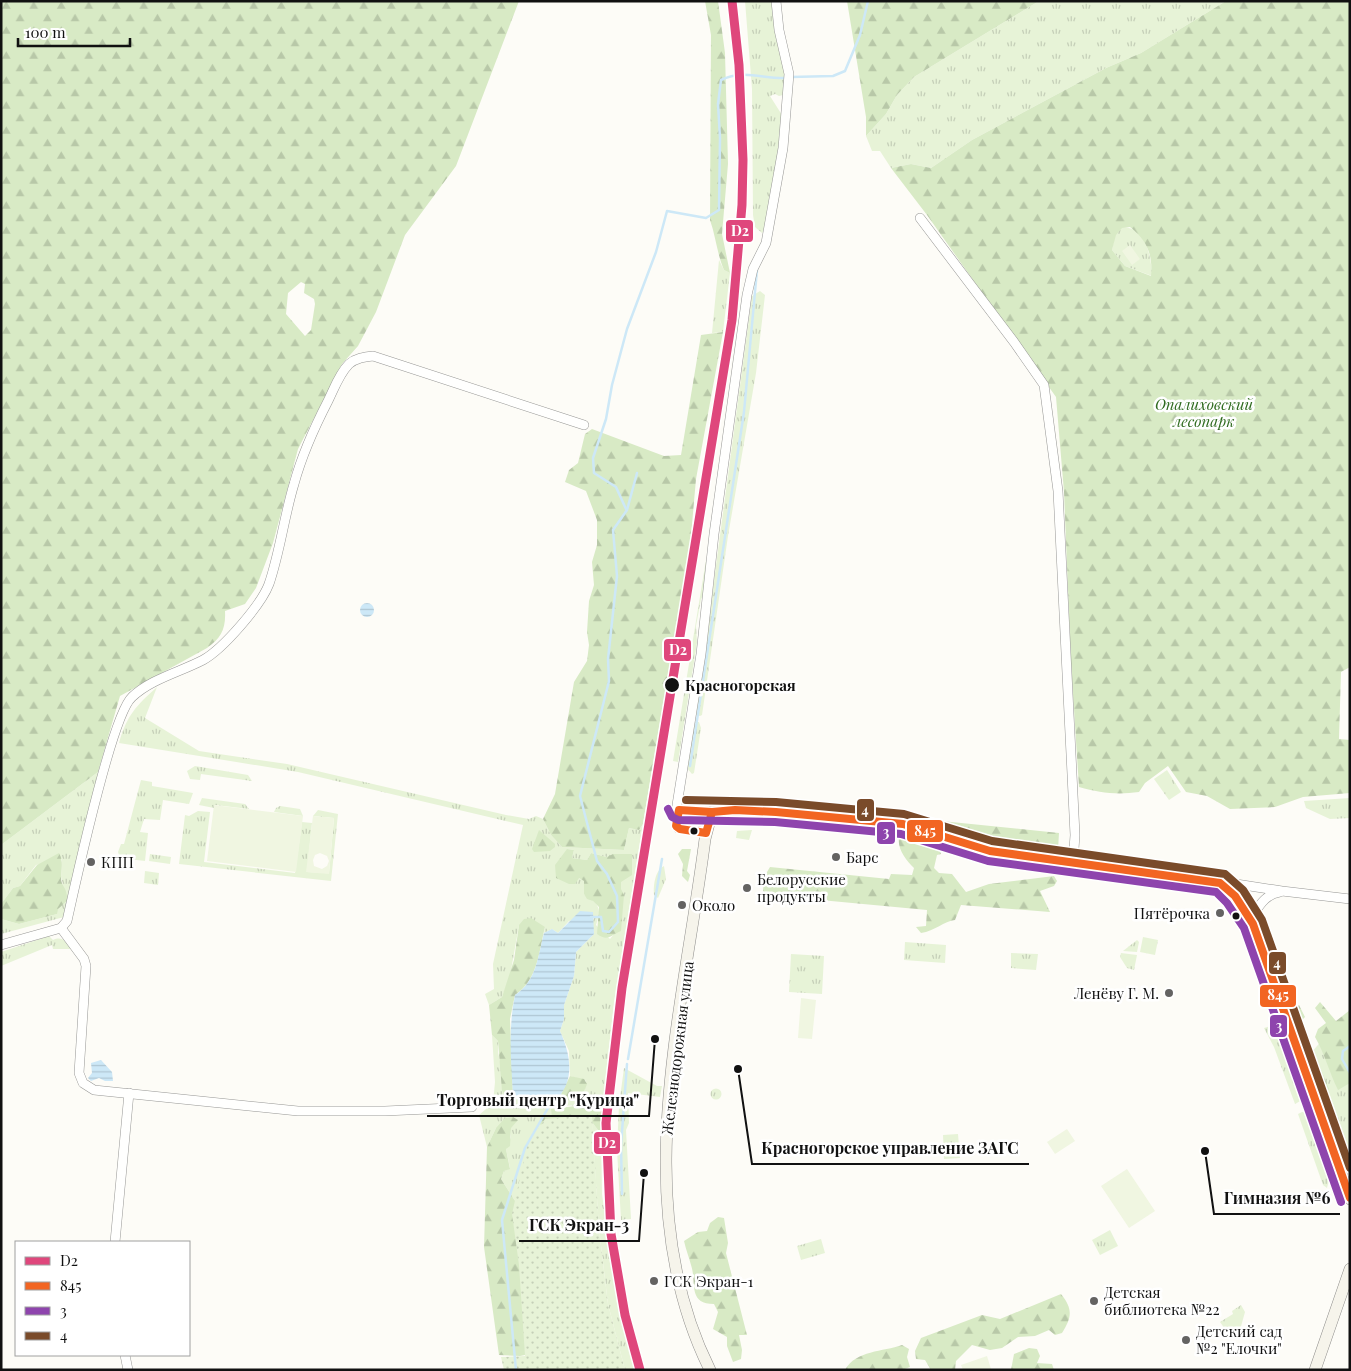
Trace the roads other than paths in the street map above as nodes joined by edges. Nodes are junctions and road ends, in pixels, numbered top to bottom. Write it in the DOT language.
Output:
graph roads {
  1 [pos="776,1"];
  2 [pos="920,218"];
  3 [pos="584,425"];
  4 [pos="678,810"];
  5 [pos="712,812"];
  6 [pos="706,834"];
  7 [pos="1073,862"];
  8 [pos="1214,880"];
  9 [pos="1282,892"];
  10 [pos="1350,899"];
  11 [pos="1251,920"];
  12 [pos="61,928"];
  13 [pos="1,945"];
  14 [pos="128,1093"];
  15 [pos="472,1107"];
  16 [pos="1350,1199"];
  17 [pos="115,1241"];
  18 [pos="1350,1269"];
  19 [pos="125,1356"];
  20 [pos="128,1370"];
  21 [pos="710,1370"];
  22 [pos="1315,1370"];
  1 -- 4 [label="street"];
  2 -- 7 [label="street"];
  3 -- 12 [label="street"];
  4 -- 5 [label="street"];
  4 -- 6 [label="street"];
  5 -- 6 [label="street, Железнодорожная улица"];
  5 -- 7 [label="street"];
  6 -- 21 [label="street, Железнодорожная улица"];
  7 -- 8 [label="street"];
  8 -- 9 [label="street"];
  8 -- 11 [label="street"];
  9 -- 10 [label="street"];
  9 -- 11 [label="street"];
  11 -- 16 [label="street"];
  12 -- 13 [label="street"];
  12 -- 14 [label="street"];
  14 -- 15 [label="street"];
  14 -- 17 [label="street"];
  18 -- 22 [label="street"];
  19 -- 20 [label="street"];
}
